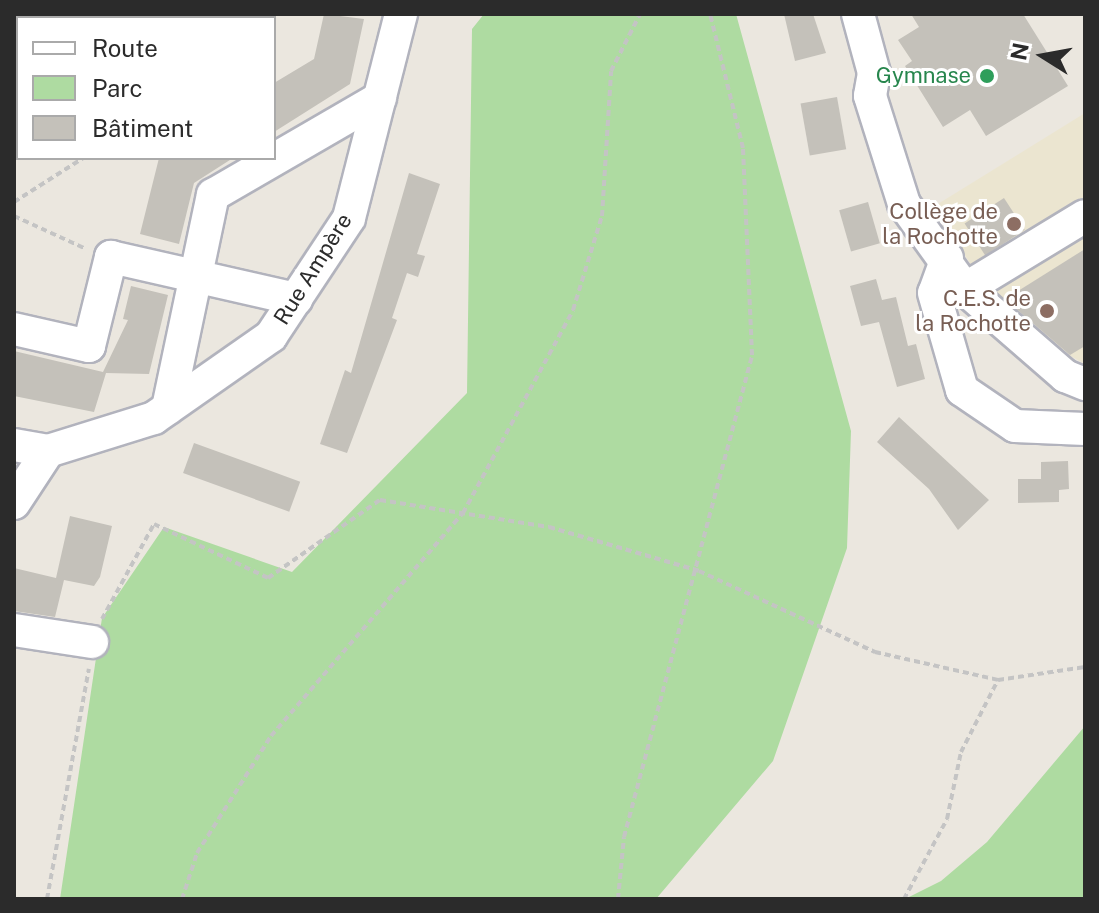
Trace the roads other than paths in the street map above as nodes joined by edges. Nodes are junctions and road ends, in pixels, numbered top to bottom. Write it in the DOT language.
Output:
graph roads {
  1 [pos="401,14"];
  2 [pos="858,14"];
  3 [pos="380,98"];
  4 [pos="276,158"];
  5 [pos="273,160"];
  6 [pos="1085,216"];
  7 [pos="947,258"];
  8 [pos="197,276"];
  9 [pos="965,289"];
  10 [pos="296,299"];
  11 [pos="14,329"];
  12 [pos="1085,384"];
  13 [pos="168,408"];
  14 [pos="1085,429"];
  15 [pos="14,445"];
  16 [pos="48,451"];
  17 [pos="14,503"];
  18 [pos="14,630"];
  19 [pos="92,642"];
  1 -- 3 [label="street, Rue Ampère"];
  2 -- 7 [label="street"];
  3 -- 4 [label="street"];
  3 -- 10 [label="street, Rue Ampère"];
  5 -- 8 [label="street"];
  6 -- 9 [label="street"];
  7 -- 9 [label="street"];
  7 -- 14 [label="street"];
  8 -- 10 [label="street"];
  8 -- 11 [label="street"];
  8 -- 13 [label="street"];
  9 -- 12 [label="street"];
  10 -- 13 [label="street, Rue Ampère"];
  13 -- 16 [label="street, Rue Ampère"];
  15 -- 16 [label="street, Rue Ampère"];
  16 -- 17 [label="street"];
  18 -- 19 [label="street"];
}
